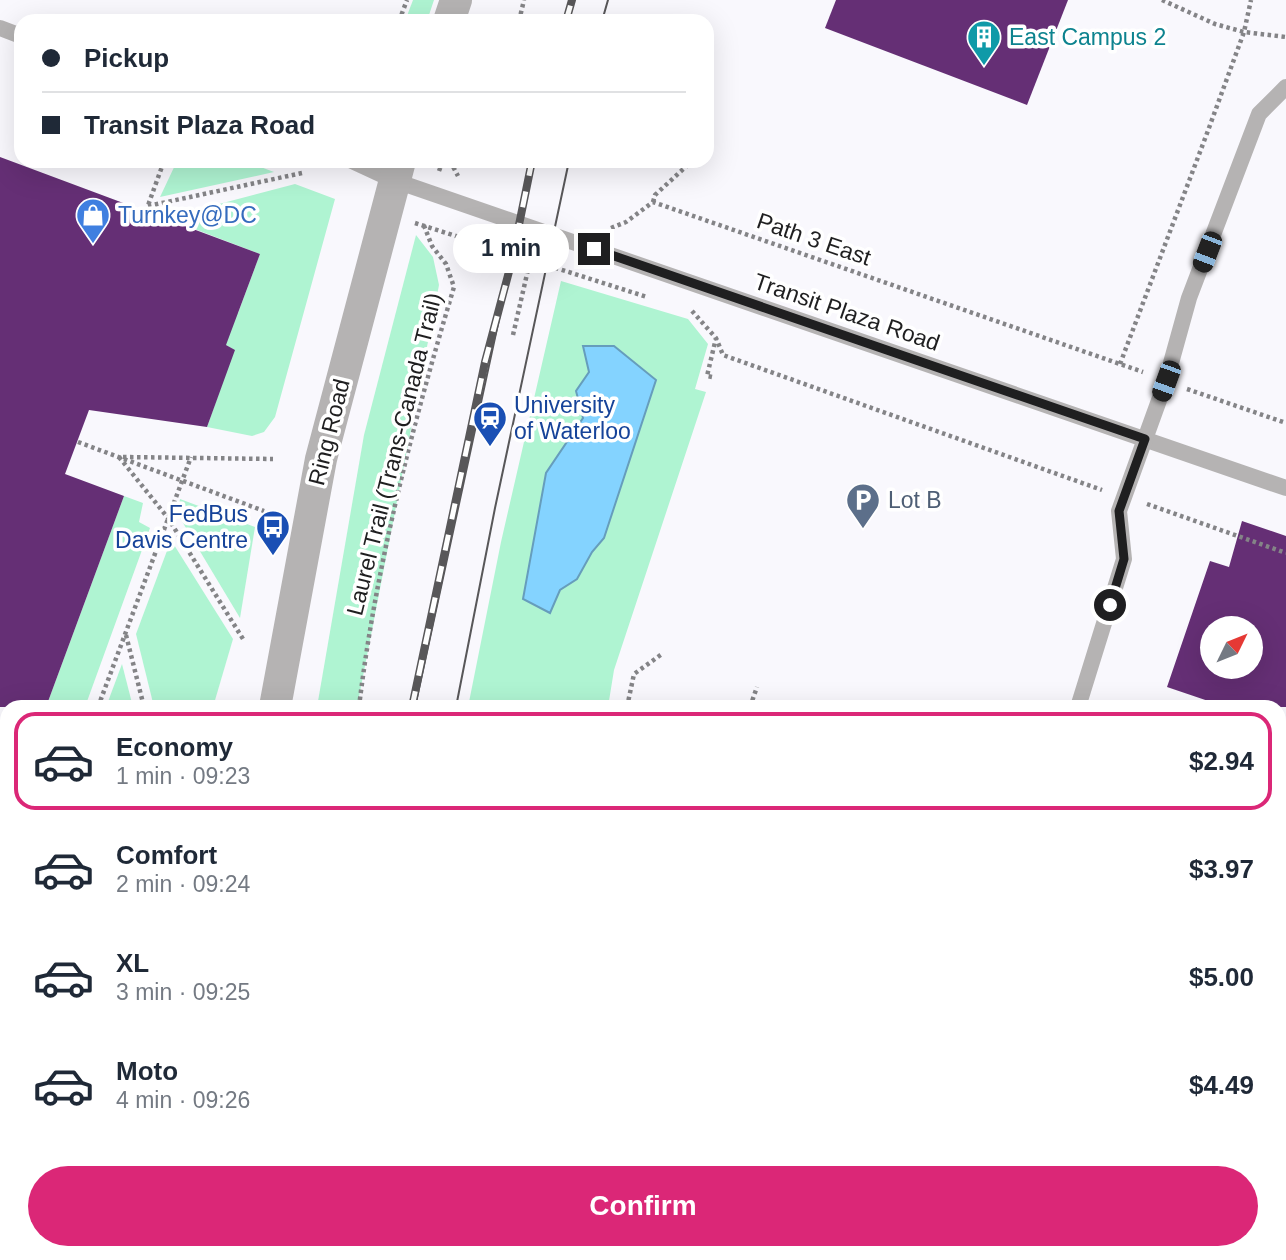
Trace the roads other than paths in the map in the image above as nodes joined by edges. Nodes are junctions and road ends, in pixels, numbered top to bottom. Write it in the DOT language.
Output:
graph roads {
  1 [pos="1286,87"];
  2 [pos="397,171"];
  3 [pos="1145,439"];
  4 [pos="1286,488"];
  5 [pos="276,700"];
  6 [pos="1080,700"];
  1 -- 3 [label="lane"];
  2 -- 3 [label="lane, Transit Plaza Road"];
  2 -- 5 [label="street, Ring Road"];
  3 -- 4 [label="lane, Transit Plaza Road"];
  3 -- 6 [label="lane"];
}
